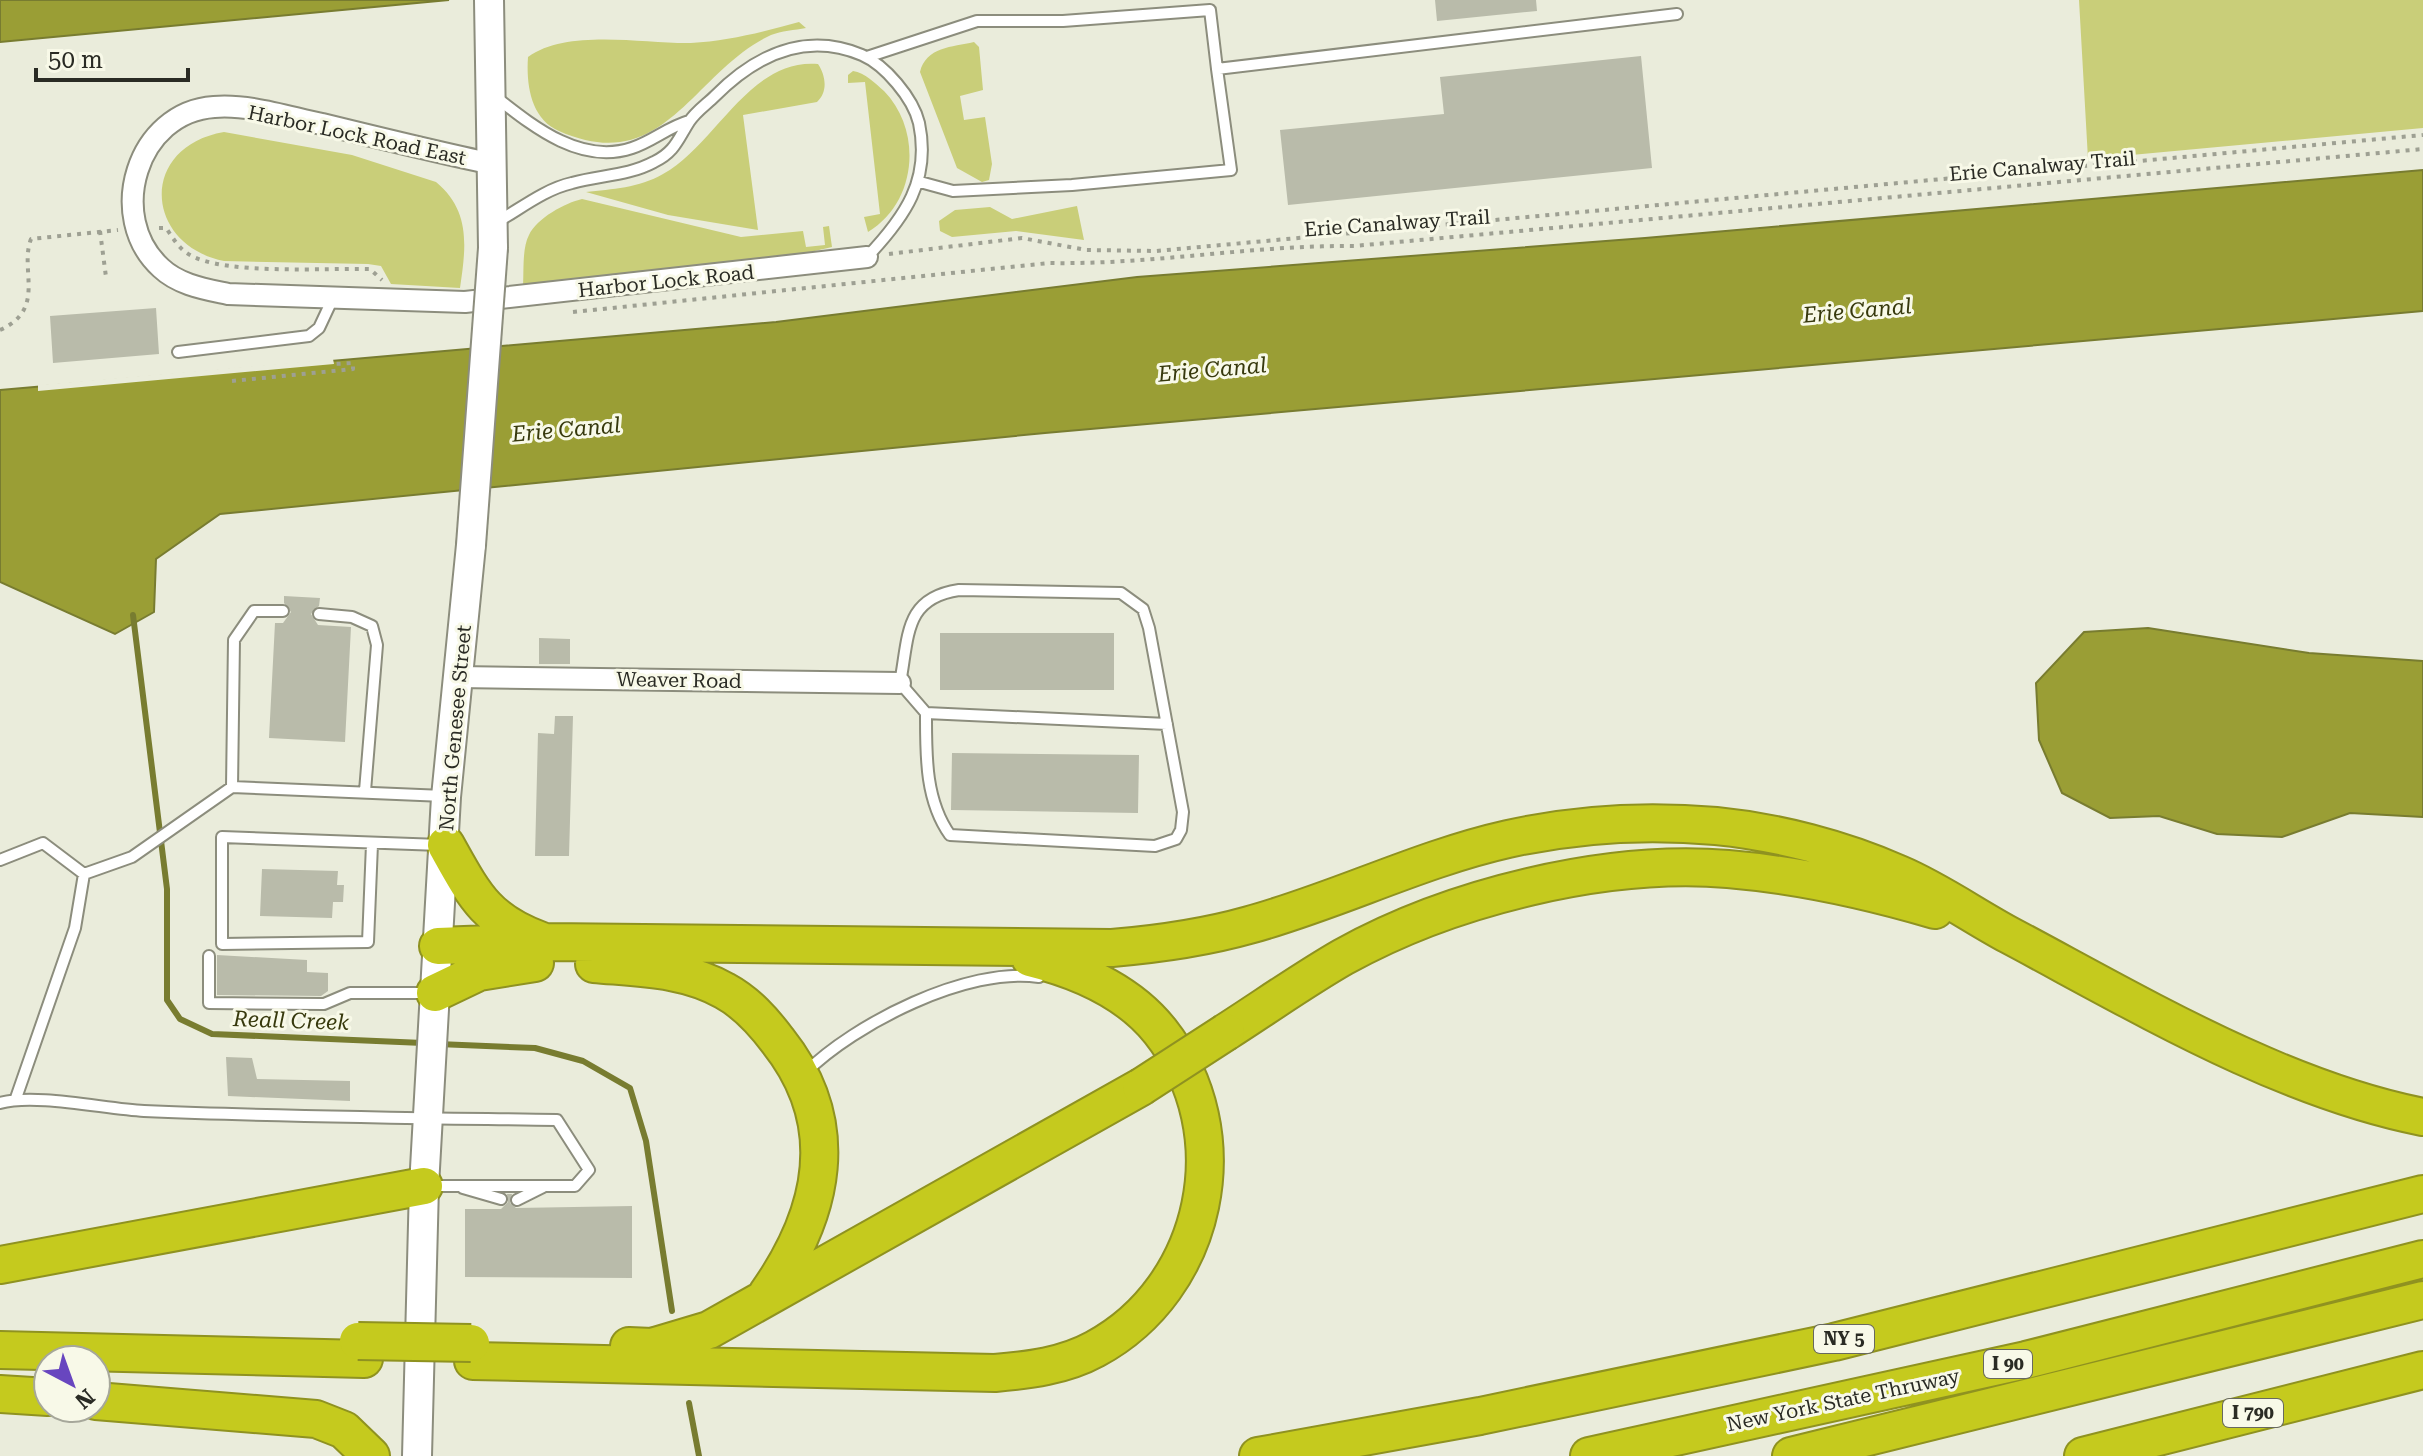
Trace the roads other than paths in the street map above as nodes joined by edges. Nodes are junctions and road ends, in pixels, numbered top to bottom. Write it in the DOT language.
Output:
graph roads {
  1 [pos="489,0"];
  2 [pos="1677,14"];
  3 [pos="867,57"];
  4 [pos="1217,69"];
  5 [pos="493,83"];
  6 [pos="689,121"];
  7 [pos="493,164"];
  8 [pos="920,182"];
  9 [pos="492,237"];
  10 [pos="867,257"];
  11 [pos="333,298"];
  12 [pos="465,302"];
  13 [pos="178,352"];
  14 [pos="283,611"];
  15 [pos="319,614"];
  16 [pos="458,677"];
  17 [pos="900,683"];
  18 [pos="926,713"];
  19 [pos="1167,724"];
  20 [pos="232,787"];
  21 [pos="365,791"];
  22 [pos="446,797"];
  23 [pos="372,844"];
  24 [pos="446,845"];
  25 [pos="0,860"];
  26 [pos="84,874"];
  27 [pos="2002,931"];
  28 [pos="547,942"];
  29 [pos="438,946"];
  30 [pos="982,946"];
  31 [pos="209,956"];
  32 [pos="1048,979"];
  33 [pos="1062,982"];
  34 [pos="434,1007"];
  35 [pos="1136,1007"];
  36 [pos="803,1076"];
  37 [pos="16,1098"];
  38 [pos="0,1103"];
  39 [pos="2423,1117"];
  40 [pos="427,1118"];
  41 [pos="440,1186"];
  42 [pos="545,1186"];
  43 [pos="2423,1194"];
  44 [pos="501,1199"];
  45 [pos="517,1200"];
  46 [pos="2423,1259"];
  47 [pos="0,1265"];
  48 [pos="765,1297"];
  49 [pos="2423,1300"];
  50 [pos="0,1333"];
  51 [pos="0,1350"];
  52 [pos="361,1350"];
  53 [pos="472,1352"];
  54 [pos="2423,1370"];
  55 [pos="0,1394"];
  56 [pos="32,1396"];
  57 [pos="112,1402"];
  58 [pos="371,1456"];
  59 [pos="417,1456"];
  60 [pos="1258,1456"];
  61 [pos="1589,1456"];
  62 [pos="1791,1456"];
  63 [pos="2083,1456"];
  1 -- 5 [label="main road, North Genesee Street"];
  2 -- 4 [label="lane"];
  3 -- 4 [label="lane"];
  3 -- 6 [label="lane"];
  3 -- 8 [label="lane"];
  4 -- 8 [label="lane"];
  5 -- 6 [label="lane"];
  5 -- 7 [label="main road, North Genesee Street"];
  6 -- 9 [label="lane"];
  7 -- 9 [label="main road, North Genesee Street"];
  7 -- 11 [label="street, Harbor Lock Road East"];
  8 -- 10 [label="lane"];
  9 -- 16 [label="main road, North Genesee Street, bridge"];
  10 -- 12 [label="street, Harbor Lock Road"];
  11 -- 12 [label="street, Harbor Lock Road East"];
  11 -- 13 [label="lane"];
  14 -- 20 [label="lane"];
  15 -- 21 [label="lane"];
  16 -- 17 [label="street, Weaver Road"];
  16 -- 22 [label="main road, North Genesee Street"];
  17 -- 18 [label="lane"];
  17 -- 19 [label="lane"];
  18 -- 19 [label="lane"];
  18 -- 19 [label="lane"];
  20 -- 21 [label="lane"];
  20 -- 26 [label="lane"];
  21 -- 22 [label="lane"];
  22 -- 24 [label="main road, North Genesee Street"];
  23 -- 23 [label="lane"];
  23 -- 24 [label="lane"];
  24 -- 28 [label="highway"];
  24 -- 29 [label="main road, North Genesee Street"];
  25 -- 26 [label="lane"];
  26 -- 37 [label="lane"];
  27 -- 30 [label="highway"];
  27 -- 39 [label="highway"];
  27 -- 48 [label="highway, bridge"];
  28 -- 29 [label="highway"];
  28 -- 30 [label="highway"];
  29 -- 34 [label="main road, North Genesee Street"];
  30 -- 35 [label="highway"];
  31 -- 34 [label="lane"];
  32 -- 36 [label="lane"];
  33 -- 35 [label="lane"];
  34 -- 36 [label="highway"];
  34 -- 40 [label="main road, North Genesee Street"];
  35 -- 53 [label="highway"];
  36 -- 48 [label="highway"];
  37 -- 38 [label="lane"];
  37 -- 40 [label="lane"];
  40 -- 41 [label="main road, North Genesee Street"];
  40 -- 42 [label="lane"];
  41 -- 42 [label="lane"];
  41 -- 44 [label="lane"];
  41 -- 47 [label="highway"];
  41 -- 59 [label="main road, North Genesee Street"];
  42 -- 45 [label="lane"];
  43 -- 60 [label="highway, NY 5"];
  46 -- 61 [label="highway, New York State Thruway / I 90"];
  48 -- 53 [label="highway"];
  49 -- 62 [label="highway, New York State Thruway / I 90"];
  50 -- 52 [label="highway"];
  51 -- 52 [label="highway"];
  52 -- 53 [label="highway, bridge"];
  54 -- 63 [label="highway, I 790"];
  55 -- 56 [label="highway"];
  57 -- 58 [label="highway"];
}
